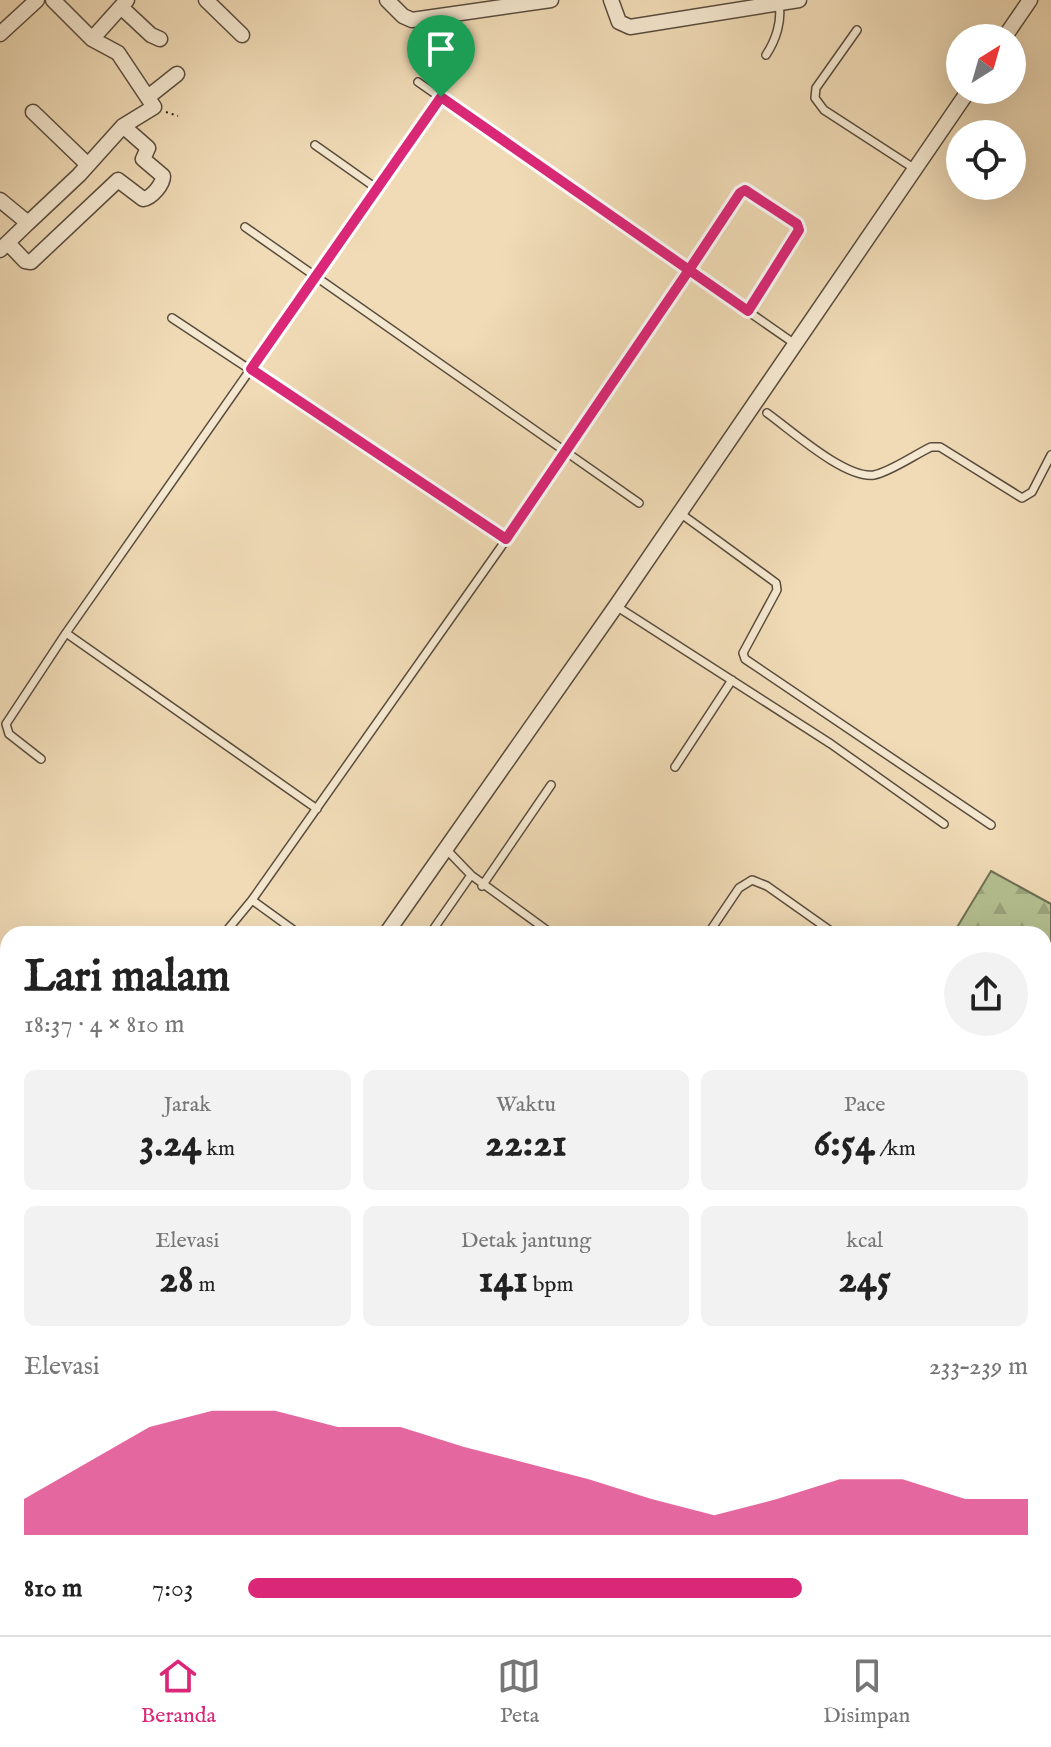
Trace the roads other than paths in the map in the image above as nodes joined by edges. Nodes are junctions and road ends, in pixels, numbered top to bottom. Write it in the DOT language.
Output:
graph roads {
  1 [pos="37,0"];
  2 [pos="53,0"];
  3 [pos="206,0"];
  4 [pos="387,0"];
  5 [pos="551,0"];
  6 [pos="611,0"];
  7 [pos="799,0"];
  8 [pos="1030,0"];
  9 [pos="124,4"];
  10 [pos="779,4"];
  11 [pos="1014,24"];
  12 [pos="857,30"];
  13 [pos="0,34"];
  14 [pos="242,35"];
  15 [pos="92,39"];
  16 [pos="160,39"];
  17 [pos="766,55"];
  18 [pos="177,74"];
  19 [pos="418,82"];
  20 [pos="441,97"];
  21 [pos="151,102"];
  22 [pos="959,104"];
  23 [pos="33,112"];
  24 [pos="123,126"];
  25 [pos="315,145"];
  26 [pos="88,165"];
  27 [pos="915,169"];
  28 [pos="376,188"];
  29 [pos="0,200"];
  30 [pos="28,223"];
  31 [pos="245,227"];
  32 [pos="4,247"];
  33 [pos="689,270"];
  34 [pos="316,276"];
  35 [pos="748,311"];
  36 [pos="172,318"];
  37 [pos="795,344"];
  38 [pos="251,369"];
  39 [pos="767,413"];
  40 [pos="566,451"];
  41 [pos="1051,455"];
  42 [pos="639,503"];
  43 [pos="680,513"];
  44 [pos="506,539"];
  45 [pos="616,606"];
  46 [pos="66,633"];
  47 [pos="732,680"];
  48 [pos="41,759"];
  49 [pos="675,767"];
  50 [pos="551,785"];
  51 [pos="317,809"];
  52 [pos="944,824"];
  53 [pos="991,825"];
  54 [pos="446,849"];
  55 [pos="471,875"];
  56 [pos="482,886"];
  57 [pos="252,900"];
  58 [pos="231,926"];
  59 [pos="288,926"];
  60 [pos="392,926"];
  61 [pos="436,926"];
  62 [pos="540,926"];
  63 [pos="713,926"];
  64 [pos="824,926"];
  1 -- 13 [label="street"];
  2 -- 15 [label="street"];
  3 -- 14 [label="street"];
  4 -- 5 [label="street"];
  6 -- 10 [label="street"];
  7 -- 10 [label="street"];
  8 -- 11 [label="street"];
  9 -- 15 [label="street"];
  9 -- 16 [label="street"];
  10 -- 17 [label="lane"];
  12 -- 27 [label="lane"];
  15 -- 21 [label="street"];
  18 -- 21 [label="street"];
  19 -- 20 [label="lane"];
  20 -- 28 [label="lane"];
  20 -- 33 [label="lane"];
  21 -- 24 [label="street"];
  22 -- 27 [label="street"];
  23 -- 26 [label="street"];
  24 -- 26 [label="street"];
  24 -- 32 [label="street"];
  25 -- 28 [label="lane"];
  26 -- 30 [label="street"];
  27 -- 37 [label="street"];
  28 -- 34 [label="lane"];
  29 -- 30 [label="street"];
  30 -- 32 [label="street"];
  31 -- 34 [label="lane"];
  33 -- 35 [label="lane"];
  33 -- 35 [label="lane"];
  33 -- 40 [label="lane"];
  34 -- 38 [label="lane"];
  34 -- 40 [label="lane"];
  35 -- 37 [label="lane"];
  36 -- 38 [label="lane"];
  37 -- 43 [label="street"];
  38 -- 44 [label="lane"];
  38 -- 46 [label="lane"];
  39 -- 41 [label="lane"];
  40 -- 42 [label="lane"];
  40 -- 44 [label="lane"];
  43 -- 45 [label="street"];
  43 -- 53 [label="lane"];
  44 -- 51 [label="lane"];
  45 -- 47 [label="lane"];
  45 -- 54 [label="street"];
  46 -- 48 [label="lane"];
  46 -- 51 [label="lane"];
  47 -- 49 [label="lane"];
  47 -- 52 [label="lane"];
  50 -- 56 [label="lane"];
  51 -- 57 [label="lane"];
  54 -- 55 [label="lane"];
  54 -- 60 [label="street"];
  55 -- 56 [label="lane"];
  55 -- 61 [label="lane"];
  56 -- 62 [label="lane"];
  57 -- 58 [label="lane"];
  57 -- 59 [label="lane"];
  63 -- 64 [label="lane"];
}
